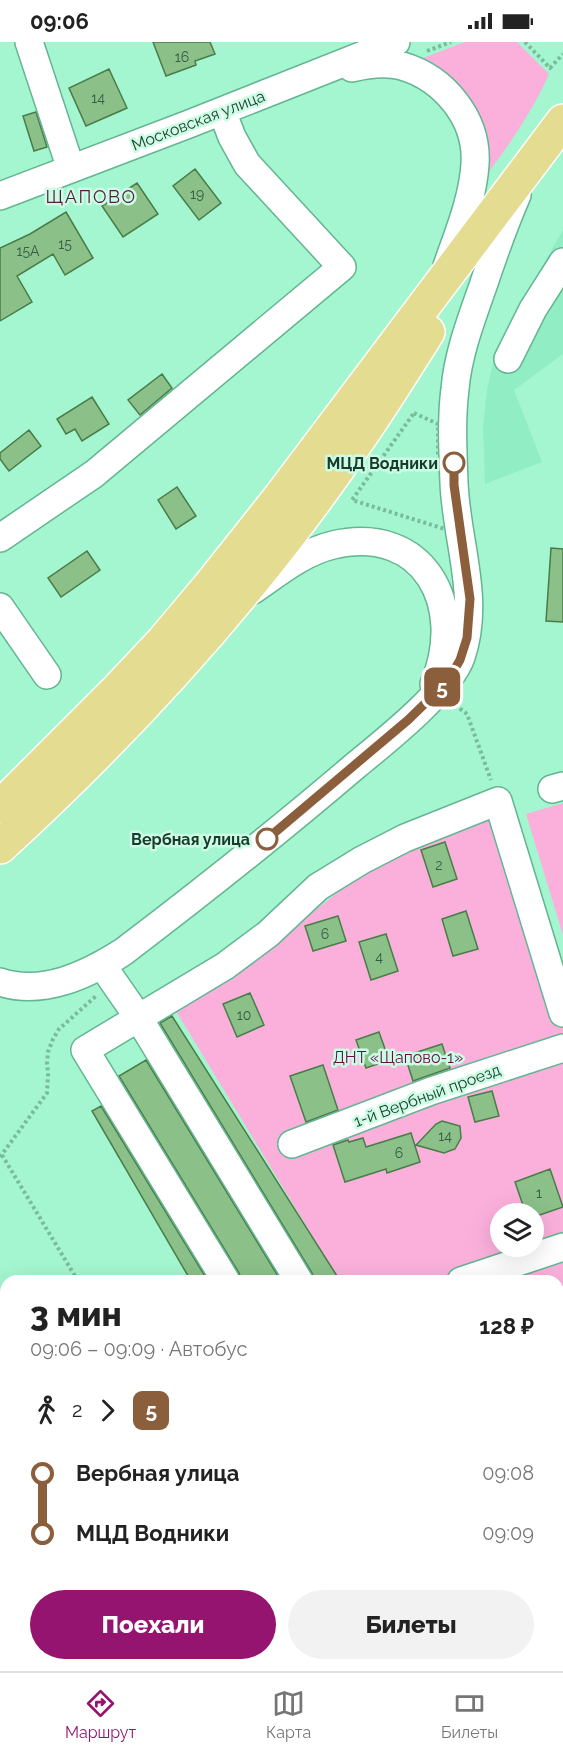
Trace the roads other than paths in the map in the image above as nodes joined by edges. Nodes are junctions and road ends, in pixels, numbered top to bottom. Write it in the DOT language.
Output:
graph roads {
  1 [pos="29,42"];
  2 [pos="383,44"];
  3 [pos="309,76"];
  4 [pos="222,111"];
  5 [pos="563,121"];
  6 [pos="537,155"];
  7 [pos="70,169"];
  8 [pos="519,188"];
  9 [pos="0,196"];
  10 [pos="563,262"];
  11 [pos="443,280"];
  12 [pos="508,359"];
  13 [pos="0,538"];
  14 [pos="233,604"];
  15 [pos="0,607"];
  16 [pos="47,675"];
  17 [pos="418,710"];
  18 [pos="62,766"];
  19 [pos="0,807"];
  20 [pos="0,847"];
  21 [pos="102,965"];
  22 [pos="0,982"];
  23 [pos="563,1013"];
  24 [pos="138,1017"];
  25 [pos="563,1048"];
  26 [pos="292,1144"];
  27 [pos="563,1247"];
  28 [pos="222,1275"];
  29 [pos="295,1275"];
  30 [pos="479,1275"];
  1 -- 7 [label="street"];
  2 -- 3 [label="street, Московская улица"];
  3 -- 4 [label="street, Московская улица"];
  3 -- 11 [label="street"];
  4 -- 7 [label="street, Московская улица"];
  4 -- 13 [label="street"];
  5 -- 6 [label="main road"];
  6 -- 8 [label="main road"];
  6 -- 11 [label="main road"];
  7 -- 9 [label="street, Московская улица"];
  8 -- 14 [label="main road"];
  8 -- 17 [label="street"];
  10 -- 12 [label="street"];
  11 -- 18 [label="main road"];
  14 -- 17 [label="street"];
  14 -- 18 [label="main road"];
  15 -- 16 [label="street"];
  17 -- 21 [label="street"];
  18 -- 19 [label="main road"];
  18 -- 20 [label="main road"];
  21 -- 22 [label="street"];
  21 -- 24 [label="street"];
  23 -- 24 [label="street"];
  24 -- 28 [label="street"];
  24 -- 29 [label="street"];
  25 -- 26 [label="street, 1-й Вербный проезд"];
  27 -- 30 [label="street"];
}
